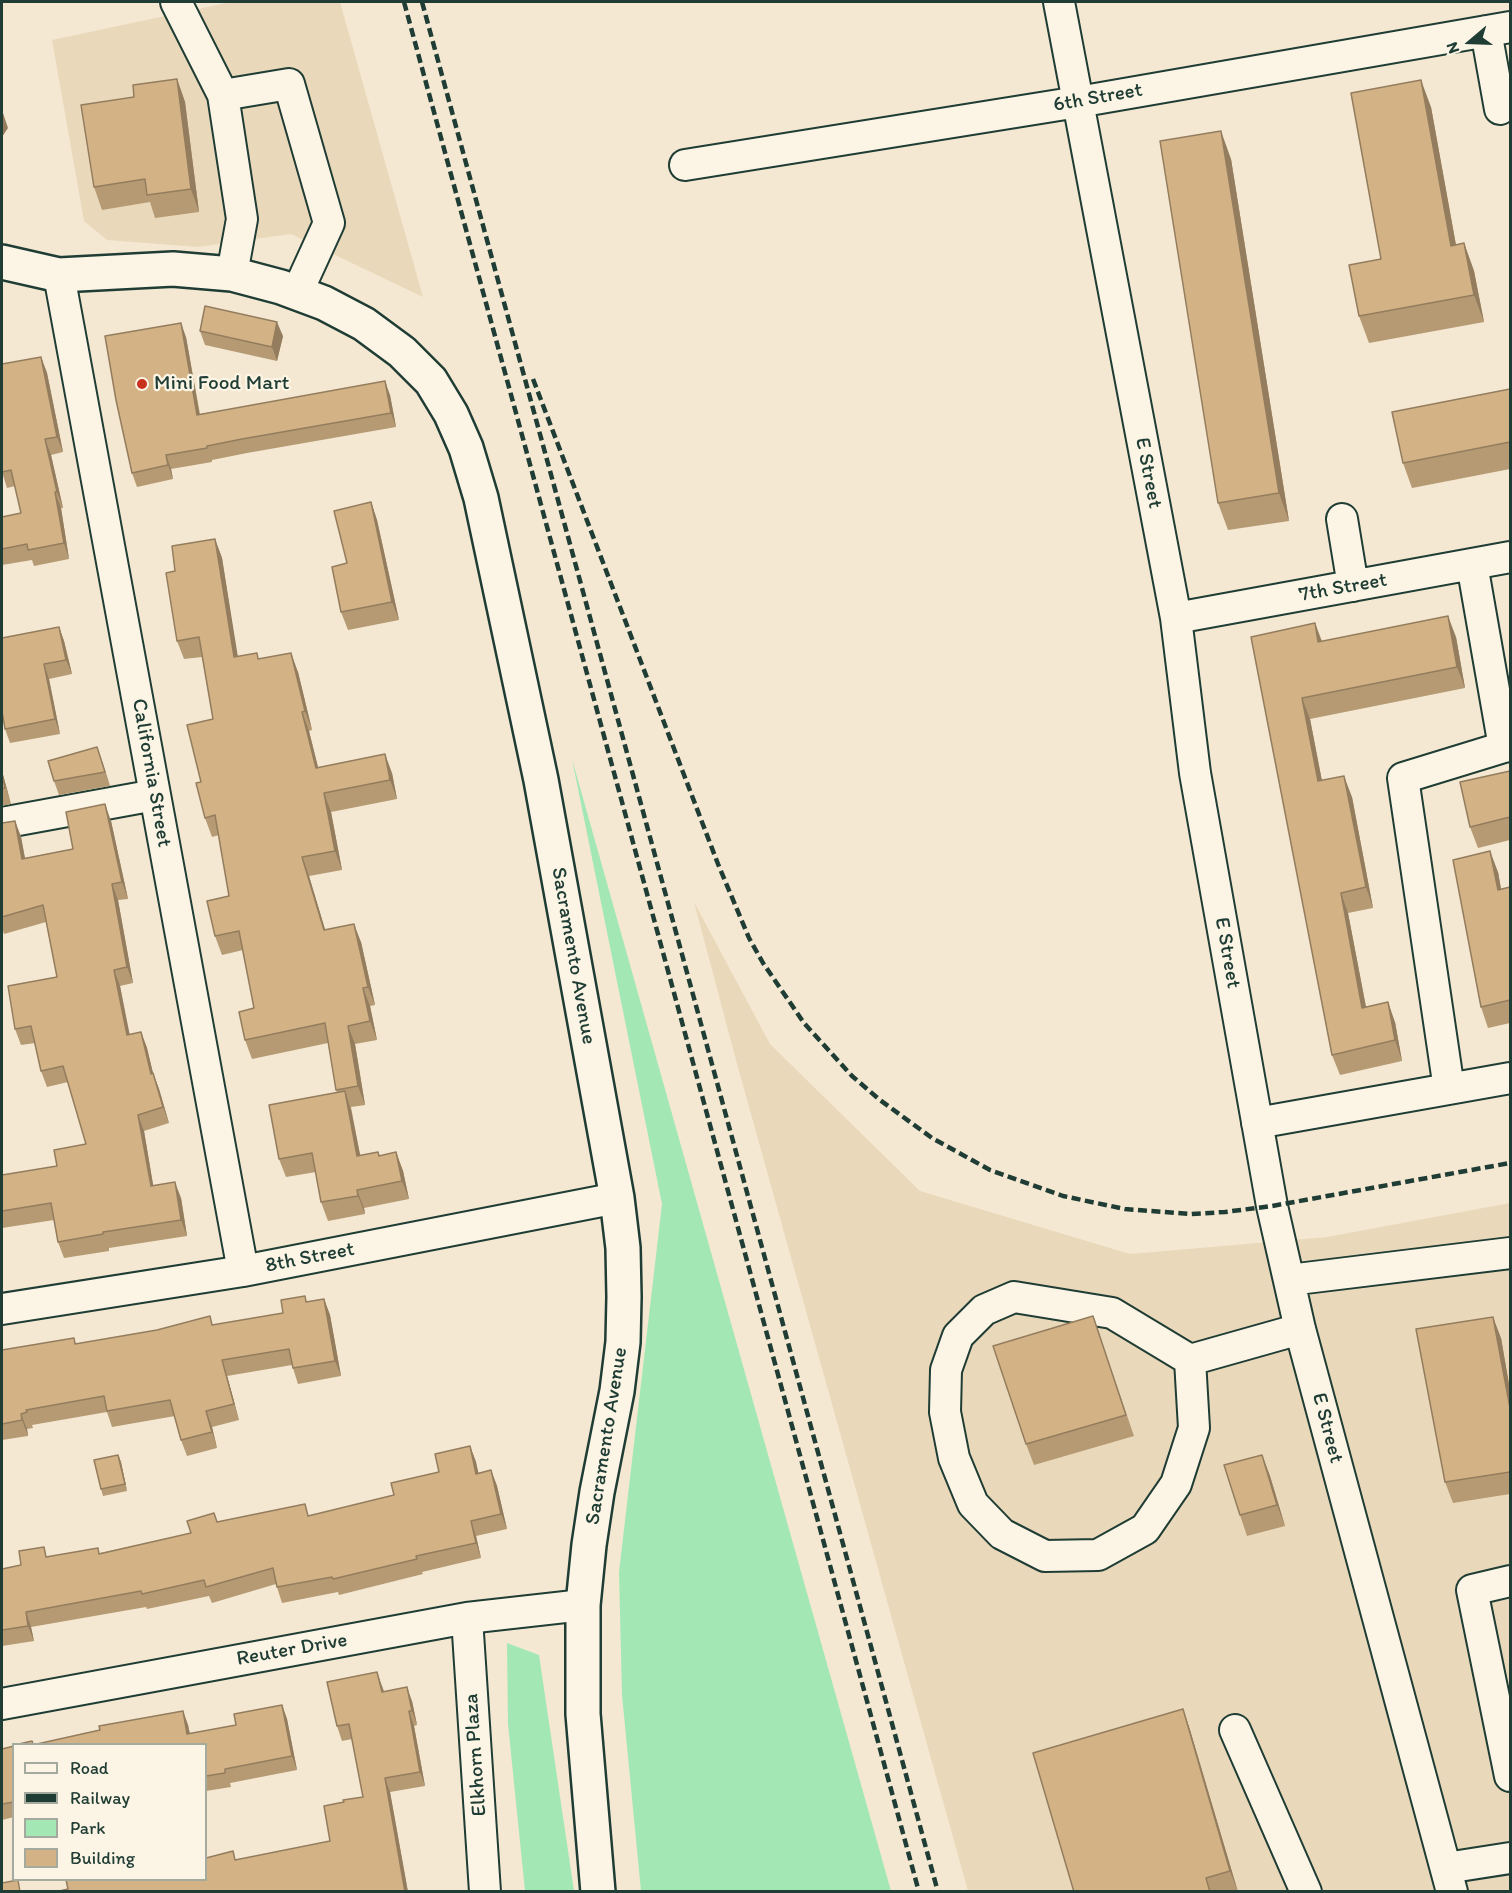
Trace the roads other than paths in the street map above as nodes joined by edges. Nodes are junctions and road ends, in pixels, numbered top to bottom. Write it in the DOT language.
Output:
graph roads {
  1 [pos="176,2"];
  2 [pos="1059,2"];
  3 [pos="1498,29"];
  4 [pos="223,95"];
  5 [pos="1078,102"];
  6 [pos="1500,109"];
  7 [pos="685,165"];
  8 [pos="2,262"];
  9 [pos="232,274"];
  10 [pos="59,275"];
  11 [pos="297,293"];
  12 [pos="1342,519"];
  13 [pos="1510,557"];
  14 [pos="1472,564"];
  15 [pos="1353,586"];
  16 [pos="1176,618"];
  17 [pos="1507,747"];
  18 [pos="154,795"];
  19 [pos="2,823"];
  20 [pos="1510,1078"];
  21 [pos="1449,1089"];
  22 [pos="1257,1122"];
  23 [pos="618,1198"];
  24 [pos="1510,1254"];
  25 [pos="243,1271"];
  26 [pos="1289,1280"];
  27 [pos="2,1309"];
  28 [pos="1300,1329"];
  29 [pos="1191,1360"];
  30 [pos="1510,1581"];
  31 [pos="584,1605"];
  32 [pos="466,1618"];
  33 [pos="2,1704"];
  34 [pos="1235,1730"];
  35 [pos="1510,1776"];
  36 [pos="1510,1858"];
  37 [pos="1449,1880"];
  38 [pos="485,1892"];
  39 [pos="598,1892"];
  40 [pos="1306,1892"];
  1 -- 4 [label="street"];
  2 -- 5 [label="street, E Street"];
  3 -- 5 [label="street, 6th Street"];
  3 -- 6 [label="street"];
  4 -- 9 [label="street"];
  4 -- 11 [label="street"];
  5 -- 7 [label="street, 6th Street"];
  5 -- 16 [label="street, E Street"];
  8 -- 10 [label="main road"];
  9 -- 10 [label="main road, Sacramento Avenue"];
  9 -- 11 [label="main road, Sacramento Avenue"];
  10 -- 18 [label="street, California Street"];
  11 -- 23 [label="main road, Sacramento Avenue"];
  12 -- 15 [label="street"];
  13 -- 14 [label="street, 7th Street"];
  14 -- 15 [label="street, 7th Street"];
  14 -- 17 [label="street"];
  15 -- 16 [label="street, 7th Street"];
  16 -- 22 [label="street, E Street"];
  17 -- 21 [label="street"];
  18 -- 19 [label="street"];
  18 -- 25 [label="street, California Street"];
  20 -- 21 [label="street"];
  21 -- 22 [label="street"];
  22 -- 26 [label="street, E Street"];
  23 -- 25 [label="street, 8th Street"];
  23 -- 31 [label="main road, Sacramento Avenue"];
  24 -- 26 [label="street"];
  25 -- 27 [label="street, 8th Street"];
  26 -- 28 [label="street, E Street"];
  28 -- 29 [label="street"];
  28 -- 37 [label="street, E Street"];
  29 -- 29 [label="street"];
  30 -- 35 [label="street"];
  31 -- 32 [label="street, Reuter Drive"];
  31 -- 39 [label="main road, Sacramento Avenue"];
  32 -- 33 [label="street, Reuter Drive"];
  32 -- 38 [label="street, Elkhorn Plaza"];
  34 -- 40 [label="street"];
  36 -- 37 [label="street"];
}
